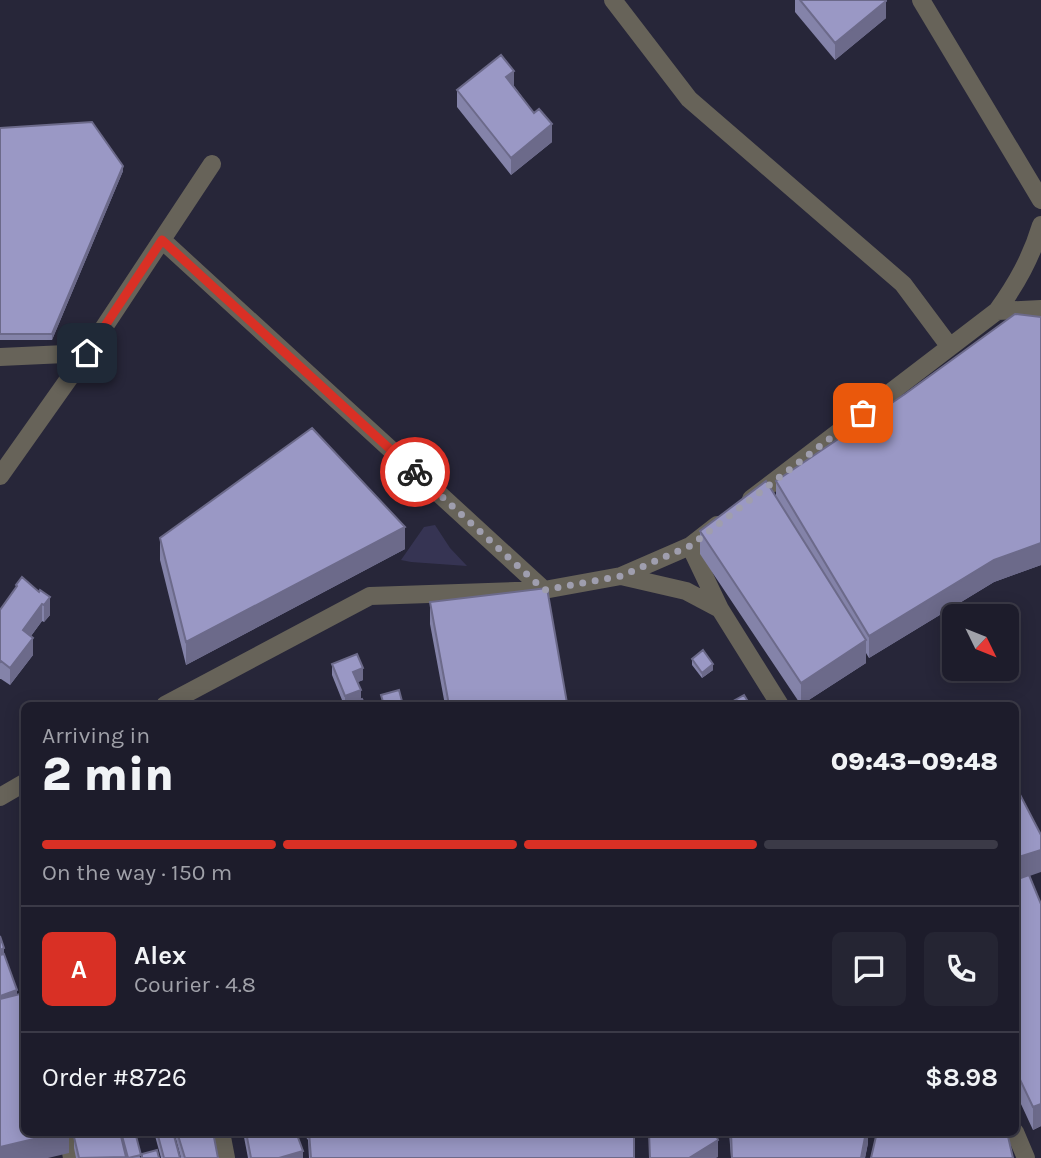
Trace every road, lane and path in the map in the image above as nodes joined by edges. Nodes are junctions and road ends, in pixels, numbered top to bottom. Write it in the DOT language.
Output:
graph roads {
  1 [pos="613,0"];
  2 [pos="921,0"];
  3 [pos="212,164"];
  4 [pos="1041,200"];
  5 [pos="1041,225"];
  6 [pos="162,240"];
  7 [pos="1041,309"];
  8 [pos="997,311"];
  9 [pos="950,347"];
  10 [pos="87,353"];
  11 [pos="0,357"];
  12 [pos="0,476"];
  13 [pos="690,546"];
  14 [pos="621,576"];
  15 [pos="544,590"];
  16 [pos="720,609"];
  17 [pos="171,702"];
  18 [pos="778,702"];
  19 [pos="21,785"];
  20 [pos="0,797"];
  21 [pos="68,1136"];
  22 [pos="223,1136"];
  23 [pos="1017,1136"];
  24 [pos="72,1158"];
  25 [pos="226,1158"];
  26 [pos="1026,1158"];
  1 -- 9 [label="street"];
  2 -- 4 [label="street"];
  3 -- 6 [label="street"];
  5 -- 8 [label="street"];
  6 -- 10 [label="street"];
  6 -- 15 [label="street"];
  7 -- 8 [label="street"];
  8 -- 9 [label="street"];
  9 -- 13 [label="street"];
  10 -- 11 [label="street"];
  10 -- 12 [label="street"];
  13 -- 14 [label="street"];
  13 -- 16 [label="street"];
  14 -- 15 [label="street"];
  14 -- 16 [label="street"];
  15 -- 17 [label="street"];
  16 -- 18 [label="street"];
  19 -- 20 [label="street"];
  21 -- 24 [label="street"];
  22 -- 25 [label="street"];
  23 -- 26 [label="street"];
}
